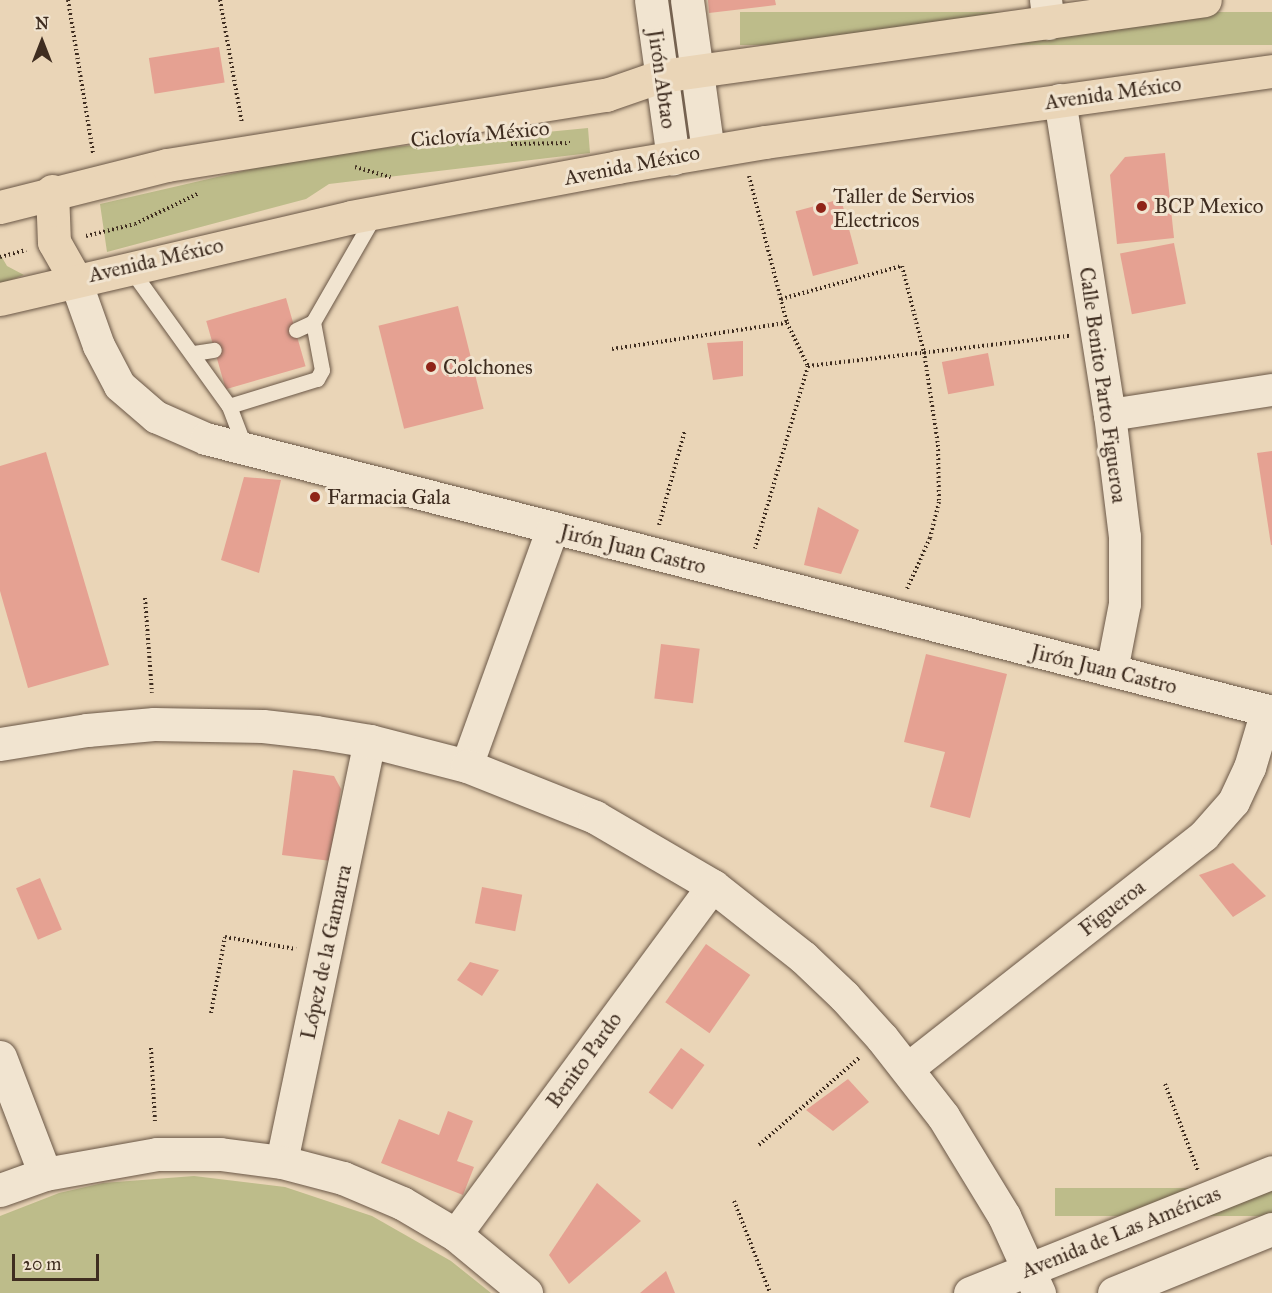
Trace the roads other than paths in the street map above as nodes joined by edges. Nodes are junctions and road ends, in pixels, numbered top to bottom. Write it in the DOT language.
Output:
graph roads {
  1 [pos="651,0"];
  2 [pos="687,0"];
  3 [pos="1205,0"];
  4 [pos="1047,12"];
  5 [pos="696,70"];
  6 [pos="1272,71"];
  7 [pos="661,76"];
  8 [pos="1060,100"];
  9 [pos="708,151"];
  10 [pos="673,158"];
  11 [pos="52,191"];
  12 [pos="0,207"];
  13 [pos="376,213"];
  14 [pos="128,266"];
  15 [pos="75,279"];
  16 [pos="0,298"];
  17 [pos="313,322"];
  18 [pos="296,330"];
  19 [pos="214,350"];
  20 [pos="194,352"];
  21 [pos="1272,390"];
  22 [pos="228,406"];
  23 [pos="1110,415"];
  24 [pos="244,447"];
  25 [pos="553,528"];
  26 [pos="1112,671"];
  27 [pos="1270,711"];
  28 [pos="370,741"];
  29 [pos="0,744"];
  30 [pos="467,766"];
  31 [pos="713,886"];
  32 [pos="0,1057"];
  33 [pos="908,1069"];
  34 [pos="282,1162"];
  35 [pos="1272,1172"];
  36 [pos="45,1174"];
  37 [pos="0,1190"];
  38 [pos="1272,1229"];
  39 [pos="456,1234"];
  40 [pos="1034,1281"];
  41 [pos="526,1293"];
  42 [pos="970,1293"];
  43 [pos="1114,1293"];
  1 -- 7 [label="street, Jirón Abtao"];
  2 -- 5 [label="street, Jirón Abtao"];
  3 -- 4 [label="main road"];
  4 -- 5 [label="main road"];
  5 -- 7 [label="main road"];
  5 -- 9 [label="street, Jirón Abtao"];
  6 -- 8 [label="main road, Avenida México"];
  7 -- 10 [label="street, Jirón Abtao"];
  7 -- 11 [label="main road"];
  8 -- 9 [label="main road, Avenida México"];
  8 -- 23 [label="street, Calle Benito Parto Figueroa"];
  9 -- 10 [label="main road, Avenida México"];
  10 -- 13 [label="main road, Avenida México"];
  11 -- 12 [label="main road"];
  11 -- 15 [label="main road"];
  13 -- 14 [label="main road, Avenida México"];
  13 -- 17 [label="lane"];
  14 -- 15 [label="main road, Avenida México"];
  14 -- 20 [label="lane"];
  15 -- 16 [label="main road, Avenida México"];
  15 -- 24 [label="street, Jirón Juan Castro"];
  17 -- 18 [label="lane"];
  17 -- 22 [label="lane"];
  19 -- 20 [label="lane"];
  20 -- 22 [label="lane"];
  21 -- 23 [label="street"];
  22 -- 24 [label="lane"];
  23 -- 26 [label="street, Calle Benito Parto Figueroa"];
  24 -- 25 [label="street, Jirón Juan Castro"];
  25 -- 26 [label="street, Jirón Juan Castro"];
  25 -- 30 [label="street"];
  26 -- 27 [label="street, Jirón Juan Castro"];
  27 -- 33 [label="street, Figueroa"];
  28 -- 29 [label="street"];
  28 -- 30 [label="street"];
  28 -- 34 [label="street, López de la Gamarra"];
  30 -- 31 [label="street"];
  31 -- 33 [label="street"];
  31 -- 39 [label="street, Benito Pardo"];
  32 -- 36 [label="street"];
  33 -- 40 [label="street"];
  34 -- 36 [label="street"];
  34 -- 39 [label="street"];
  35 -- 40 [label="street, Avenida de Las Américas"];
  36 -- 37 [label="street"];
  38 -- 43 [label="street"];
  39 -- 41 [label="street"];
  40 -- 42 [label="street, Avenida de Las Américas"];
}
